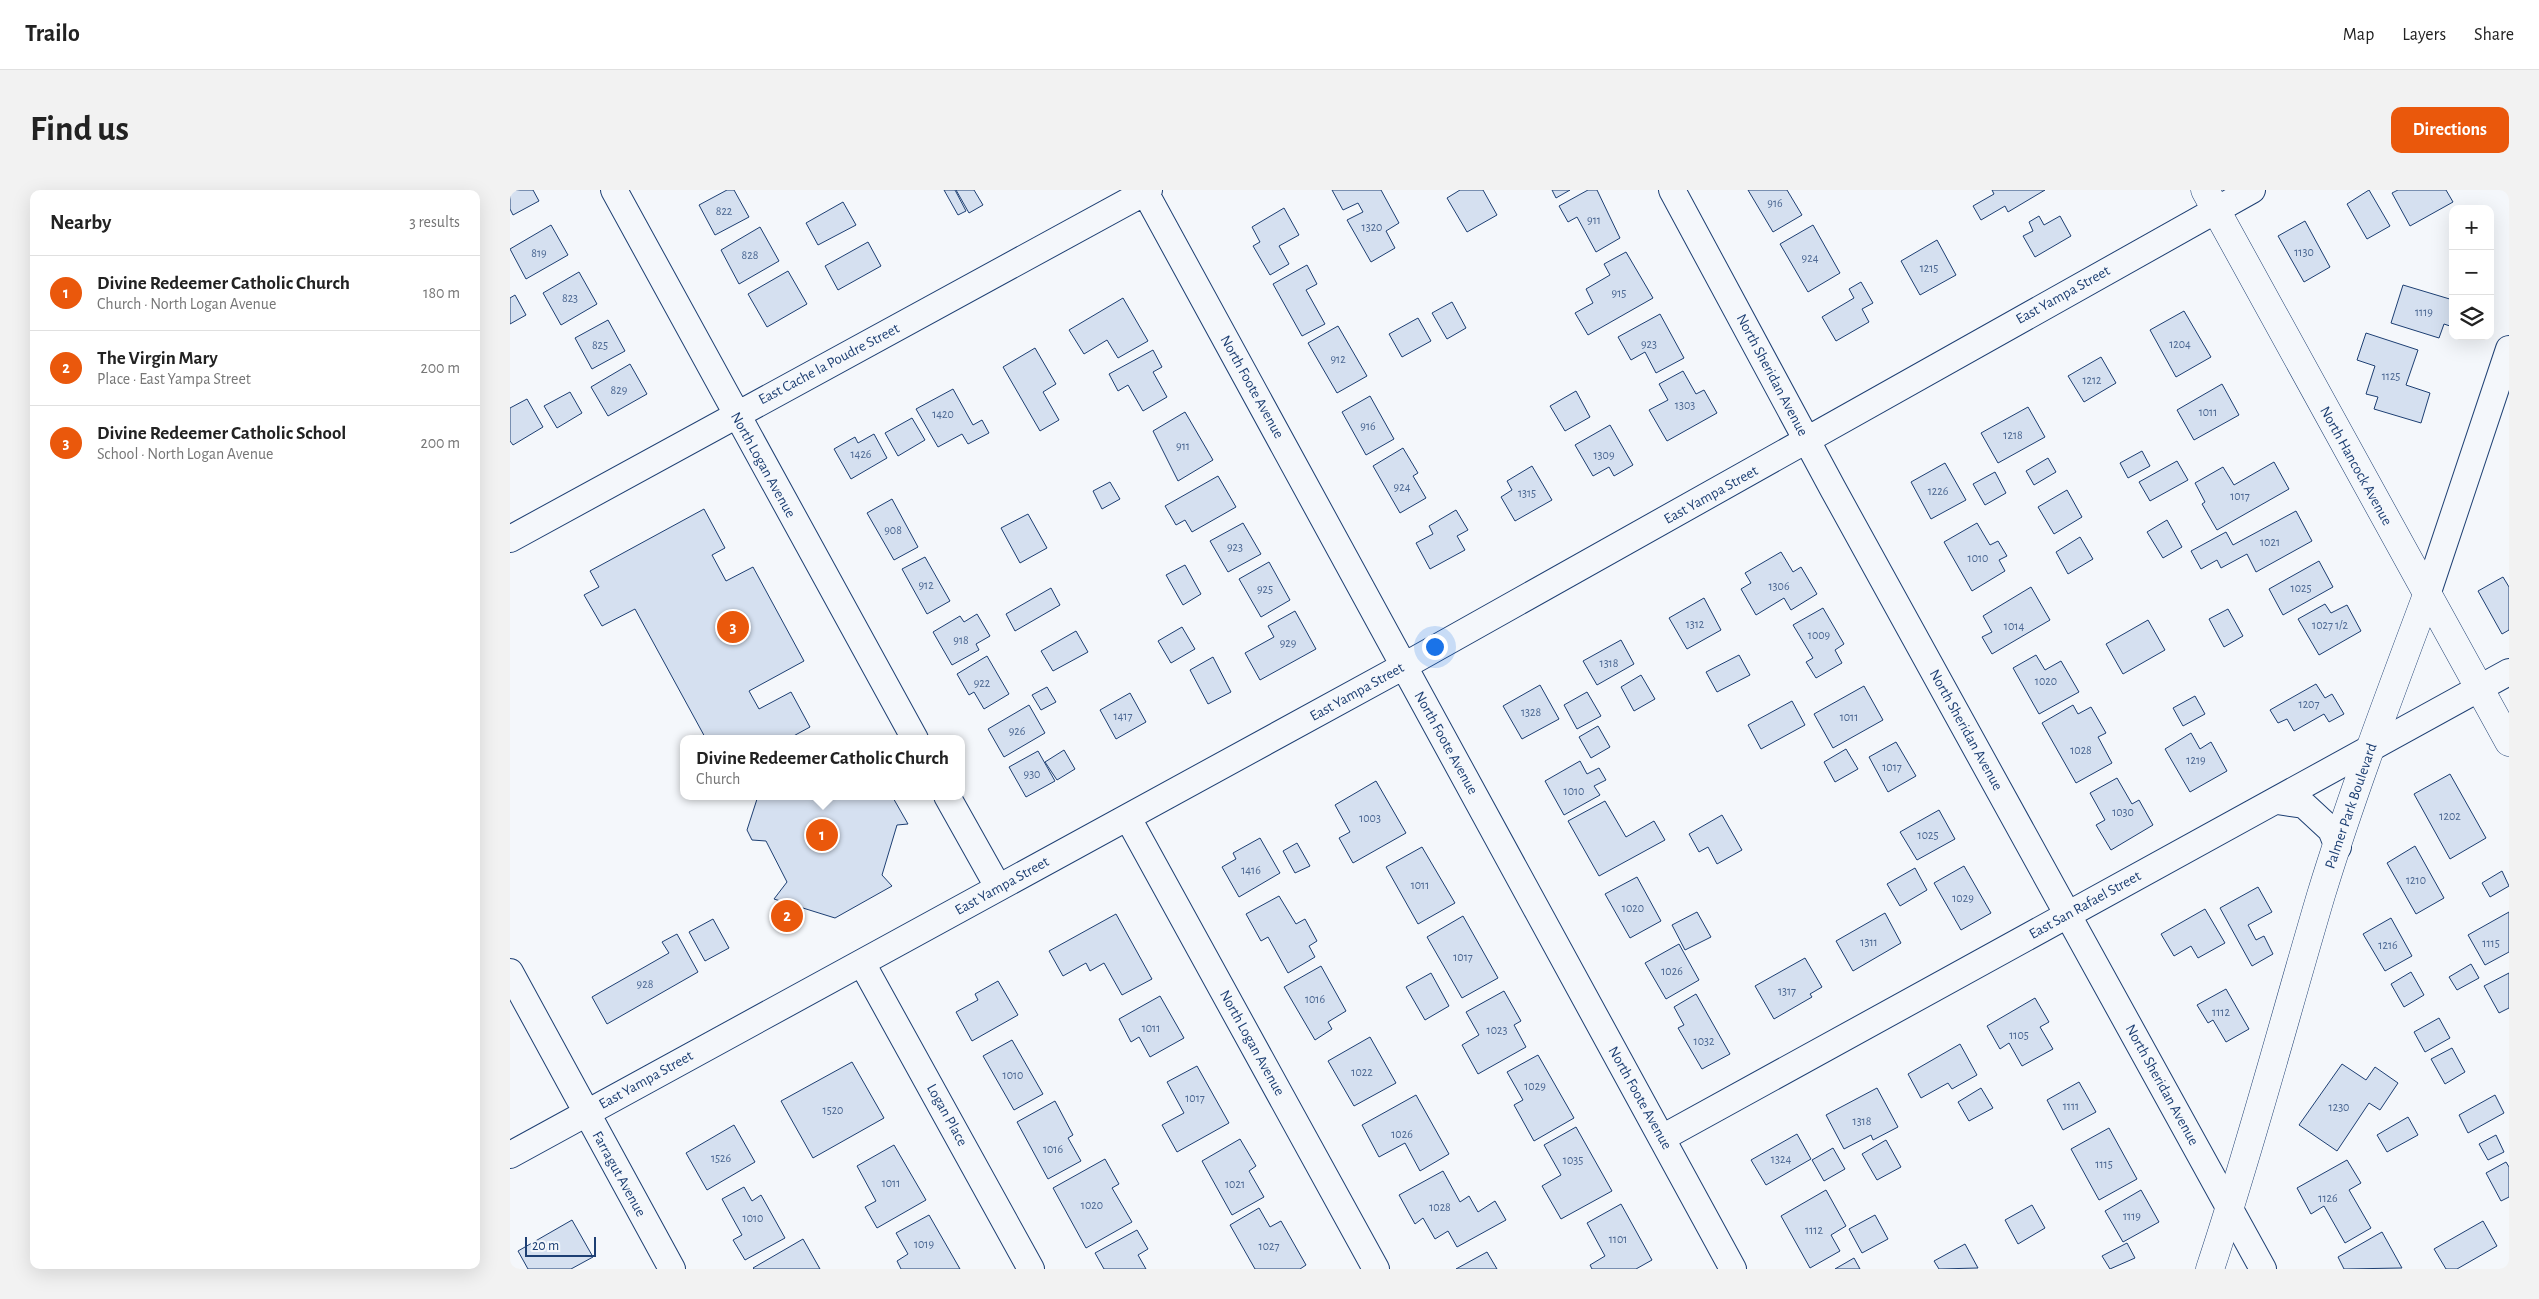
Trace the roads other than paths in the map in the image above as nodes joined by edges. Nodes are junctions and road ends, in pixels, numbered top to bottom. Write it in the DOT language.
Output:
graph roads {
  1 [pos="614,190"];
  2 [pos="1672,190"];
  3 [pos="2252,190"];
  4 [pos="1146,191"];
  5 [pos="2210,200"];
  6 [pos="2509,349"];
  7 [pos="735,414"];
  8 [pos="1808,441"];
  9 [pos="510,539"];
  10 [pos="2427,595"];
  11 [pos="1404,666"];
  12 [pos="2509,672"];
  13 [pos="2480,689"];
  14 [pos="913,735"];
  15 [pos="2509,742"];
  16 [pos="2370,750"];
  17 [pos="949,800"];
  18 [pos="2276,800"];
  19 [pos="1128,818"];
  20 [pos="2338,847"];
  21 [pos="998,887"];
  22 [pos="2067,914"];
  23 [pos="862,962"];
  24 [pos="510,972"];
  25 [pos="586,1113"];
  26 [pos="1662,1138"];
  27 [pos="510,1155"];
  28 [pos="2230,1208"];
  29 [pos="672,1269"];
  30 [pos="1031,1269"];
  31 [pos="1376,1269"];
  32 [pos="1733,1269"];
  33 [pos="2210,1269"];
  34 [pos="2263,1269"];
  1 -- 7 [label="street, North Logan Avenue"];
  2 -- 8 [label="street, North Sheridan Avenue"];
  3 -- 5 [label="street, East Yampa Street"];
  4 -- 7 [label="street, East Cache la Poudre Street"];
  4 -- 11 [label="street, North Foote Avenue"];
  5 -- 8 [label="street, East Yampa Street"];
  5 -- 10 [label="main road, North Hancock Avenue"];
  6 -- 10 [label="street, Palmer Park Boulevard"];
  7 -- 9 [label="street, East Cache la Poudre Street"];
  7 -- 14 [label="street, North Logan Avenue"];
  8 -- 11 [label="street, East Yampa Street"];
  8 -- 22 [label="street, North Sheridan Avenue"];
  10 -- 13 [label="main road, North Hancock Avenue"];
  10 -- 16 [label="main road, Palmer Park Boulevard"];
  11 -- 19 [label="street, East Yampa Street"];
  11 -- 26 [label="street, North Foote Avenue"];
  12 -- 13 [label="street, East San Rafael Street"];
  13 -- 15 [label="main road, North Hancock Avenue"];
  13 -- 16 [label="street, East San Rafael Street"];
  16 -- 18 [label="street, East San Rafael Street"];
  16 -- 20 [label="main road, Palmer Park Boulevard"];
  17 -- 21 [label="street"];
  18 -- 20 [label="street"];
  18 -- 22 [label="street, East San Rafael Street"];
  19 -- 21 [label="street, East Yampa Street"];
  19 -- 31 [label="street, North Logan Avenue"];
  20 -- 28 [label="main road, Palmer Park Boulevard"];
  21 -- 23 [label="street, East Yampa Street"];
  22 -- 26 [label="street, East San Rafael Street"];
  22 -- 28 [label="street, North Sheridan Avenue"];
  23 -- 25 [label="street, East Yampa Street"];
  23 -- 30 [label="street, Logan Place"];
  24 -- 25 [label="street, Farragut Avenue"];
  25 -- 27 [label="street, East Yampa Street"];
  25 -- 29 [label="street, Farragut Avenue"];
  26 -- 32 [label="street, North Foote Avenue"];
  28 -- 33 [label="main road, Palmer Park Boulevard"];
  28 -- 34 [label="street, North Sheridan Avenue"];
}
